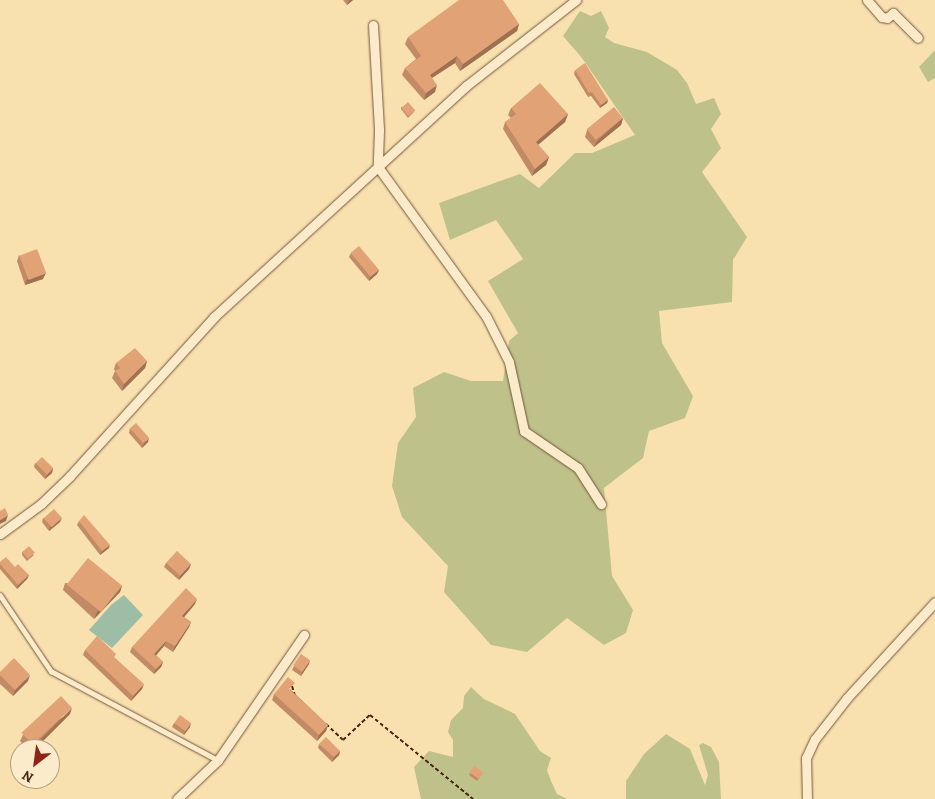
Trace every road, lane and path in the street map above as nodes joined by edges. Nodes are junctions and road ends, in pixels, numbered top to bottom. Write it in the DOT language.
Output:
graph roads {
  1 [pos="576,0"];
  2 [pos="867,0"];
  3 [pos="373,25"];
  4 [pos="918,38"];
  5 [pos="378,167"];
  6 [pos="601,504"];
  7 [pos="0,534"];
  8 [pos="0,595"];
  9 [pos="935,602"];
  10 [pos="304,635"];
  11 [pos="278,673"];
  12 [pos="296,698"];
  13 [pos="323,722"];
  14 [pos="218,760"];
  15 [pos="177,799"];
  16 [pos="473,799"];
  17 [pos="807,799"];
  1 -- 5 [label="street"];
  2 -- 4 [label="street"];
  3 -- 5 [label="street"];
  5 -- 6 [label="street"];
  5 -- 7 [label="street"];
  8 -- 14 [label="lane"];
  9 -- 17 [label="street"];
  10 -- 11 [label="street"];
  11 -- 12 [label="path"];
  11 -- 14 [label="street"];
  13 -- 16 [label="path"];
  14 -- 15 [label="street"];
}
